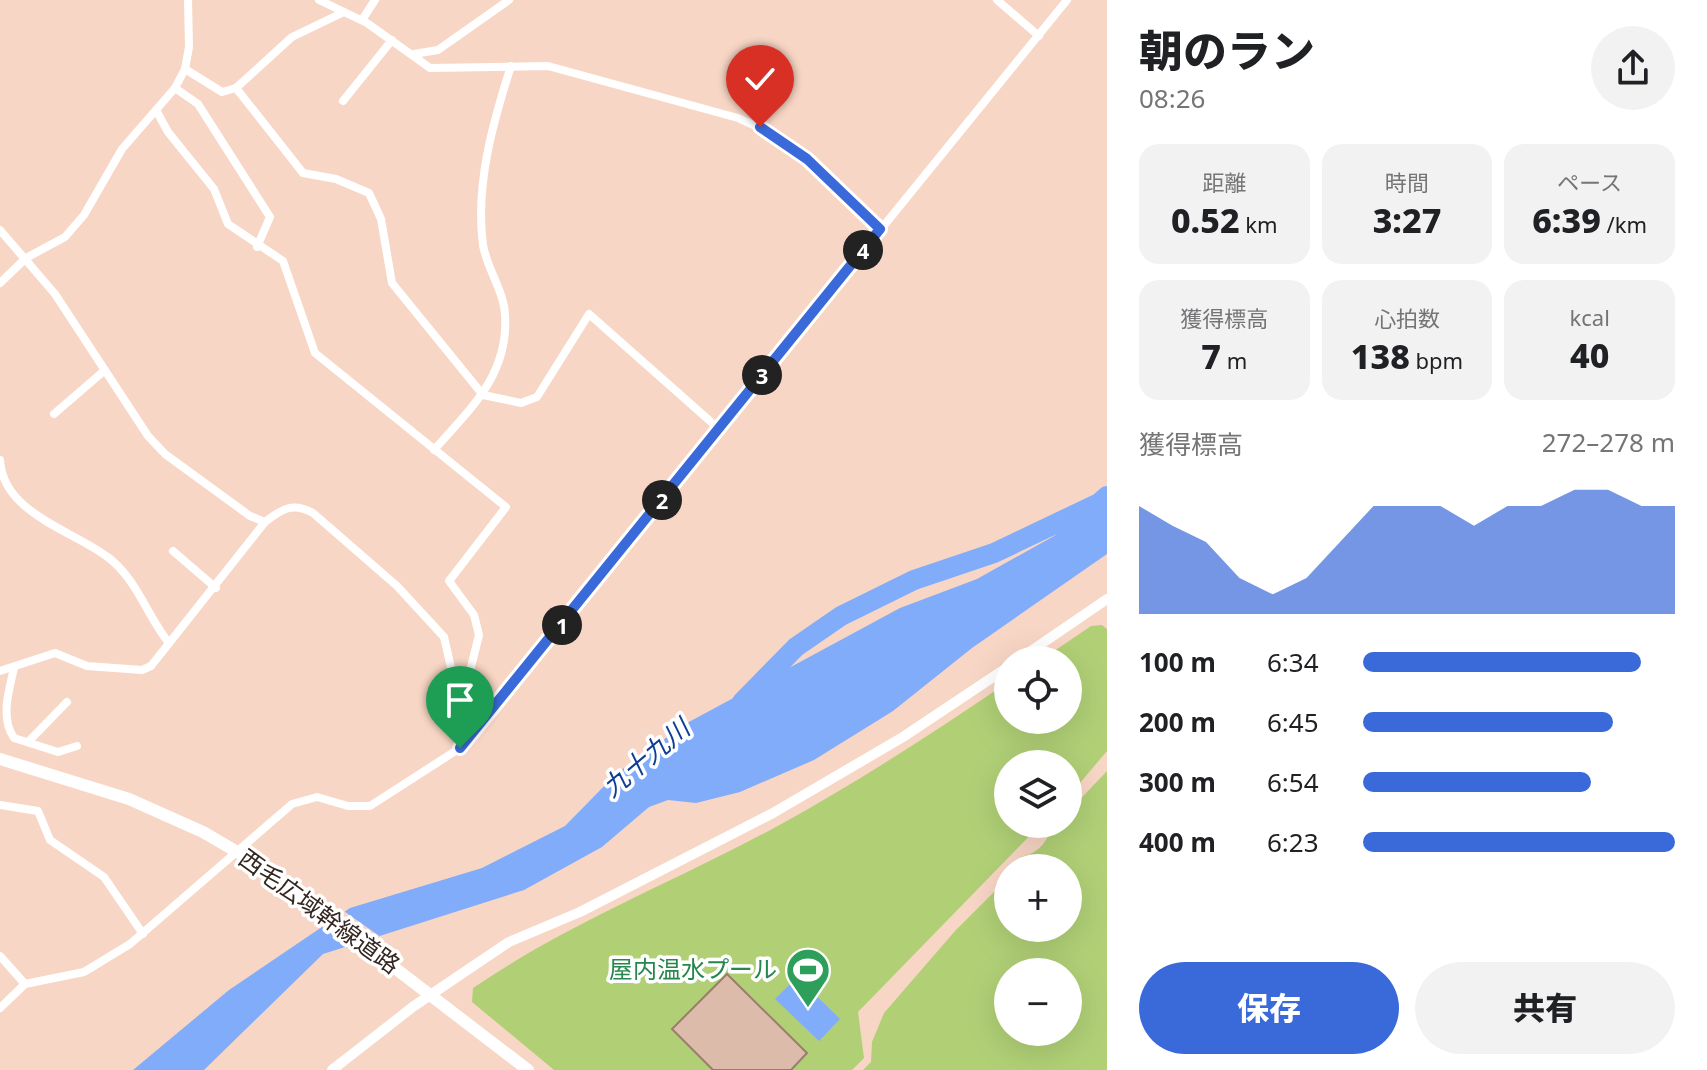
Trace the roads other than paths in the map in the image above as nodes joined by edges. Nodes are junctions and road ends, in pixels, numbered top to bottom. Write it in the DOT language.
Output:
graph roads {
  1 [pos="188,0"];
  2 [pos="319,0"];
  3 [pos="375,0"];
  4 [pos="509,0"];
  5 [pos="997,0"];
  6 [pos="1067,0"];
  7 [pos="344,12"];
  8 [pos="362,20"];
  9 [pos="1039,36"];
  10 [pos="392,40"];
  11 [pos="413,54"];
  12 [pos="511,66"];
  13 [pos="185,69"];
  14 [pos="175,88"];
  15 [pos="236,88"];
  16 [pos="343,101"];
  17 [pos="156,110"];
  18 [pos="880,229"];
  19 [pos="0,230"];
  20 [pos="257,247"];
  21 [pos="26,258"];
  22 [pos="0,283"];
  23 [pos="105,370"];
  24 [pos="483,395"];
  25 [pos="54,414"];
  26 [pos="719,429"];
  27 [pos="434,450"];
  28 [pos="0,460"];
  29 [pos="265,522"];
  30 [pos="173,551"];
  31 [pos="216,588"];
  32 [pos="1107,599"];
  33 [pos="169,643"];
  34 [pos="1038,646"];
  35 [pos="14,668"];
  36 [pos="0,671"];
  37 [pos="994,676"];
  38 [pos="67,702"];
  39 [pos="483,718"];
  40 [pos="473,731"];
  41 [pos="28,742"];
  42 [pos="77,746"];
  43 [pos="0,759"];
  44 [pos="2,807"];
  45 [pos="238,853"];
  46 [pos="143,934"];
  47 [pos="0,956"];
  48 [pos="25,984"];
  49 [pos="431,995"];
  50 [pos="0,1008"];
  51 [pos="332,1070"];
  52 [pos="528,1070"];
  1 -- 13 [label="street"];
  2 -- 7 [label="street"];
  3 -- 8 [label="street"];
  4 -- 11 [label="street"];
  5 -- 9 [label="street"];
  6 -- 9 [label="street"];
  7 -- 8 [label="street"];
  7 -- 15 [label="street"];
  8 -- 10 [label="street"];
  9 -- 18 [label="street"];
  10 -- 11 [label="street"];
  10 -- 16 [label="street"];
  11 -- 12 [label="street"];
  12 -- 18 [label="street"];
  12 -- 24 [label="street"];
  13 -- 14 [label="street"];
  13 -- 15 [label="street"];
  14 -- 17 [label="street"];
  14 -- 20 [label="street"];
  15 -- 24 [label="street"];
  17 -- 20 [label="street"];
  17 -- 21 [label="street"];
  18 -- 26 [label="street"];
  19 -- 21 [label="street"];
  20 -- 27 [label="street"];
  21 -- 22 [label="street"];
  21 -- 23 [label="street"];
  23 -- 25 [label="street"];
  23 -- 29 [label="street"];
  24 -- 26 [label="street"];
  24 -- 27 [label="street"];
  26 -- 39 [label="street"];
  27 -- 39 [label="street"];
  28 -- 33 [label="street"];
  29 -- 31 [label="street"];
  29 -- 40 [label="street"];
  30 -- 31 [label="street"];
  31 -- 33 [label="street"];
  32 -- 34 [label="street"];
  33 -- 35 [label="street"];
  35 -- 36 [label="street"];
  35 -- 41 [label="street"];
  37 -- 49 [label="street"];
  38 -- 41 [label="street"];
  39 -- 40 [label="street"];
  40 -- 45 [label="street"];
  41 -- 42 [label="street"];
  43 -- 45 [label="main road, 西毛広域幹線道路"];
  44 -- 46 [label="street"];
  45 -- 46 [label="street"];
  45 -- 49 [label="main road, 西毛広域幹線道路"];
  46 -- 48 [label="street"];
  47 -- 48 [label="street"];
  48 -- 50 [label="street"];
  49 -- 51 [label="street"];
  49 -- 52 [label="main road, 西毛広域幹線道路"];
}
